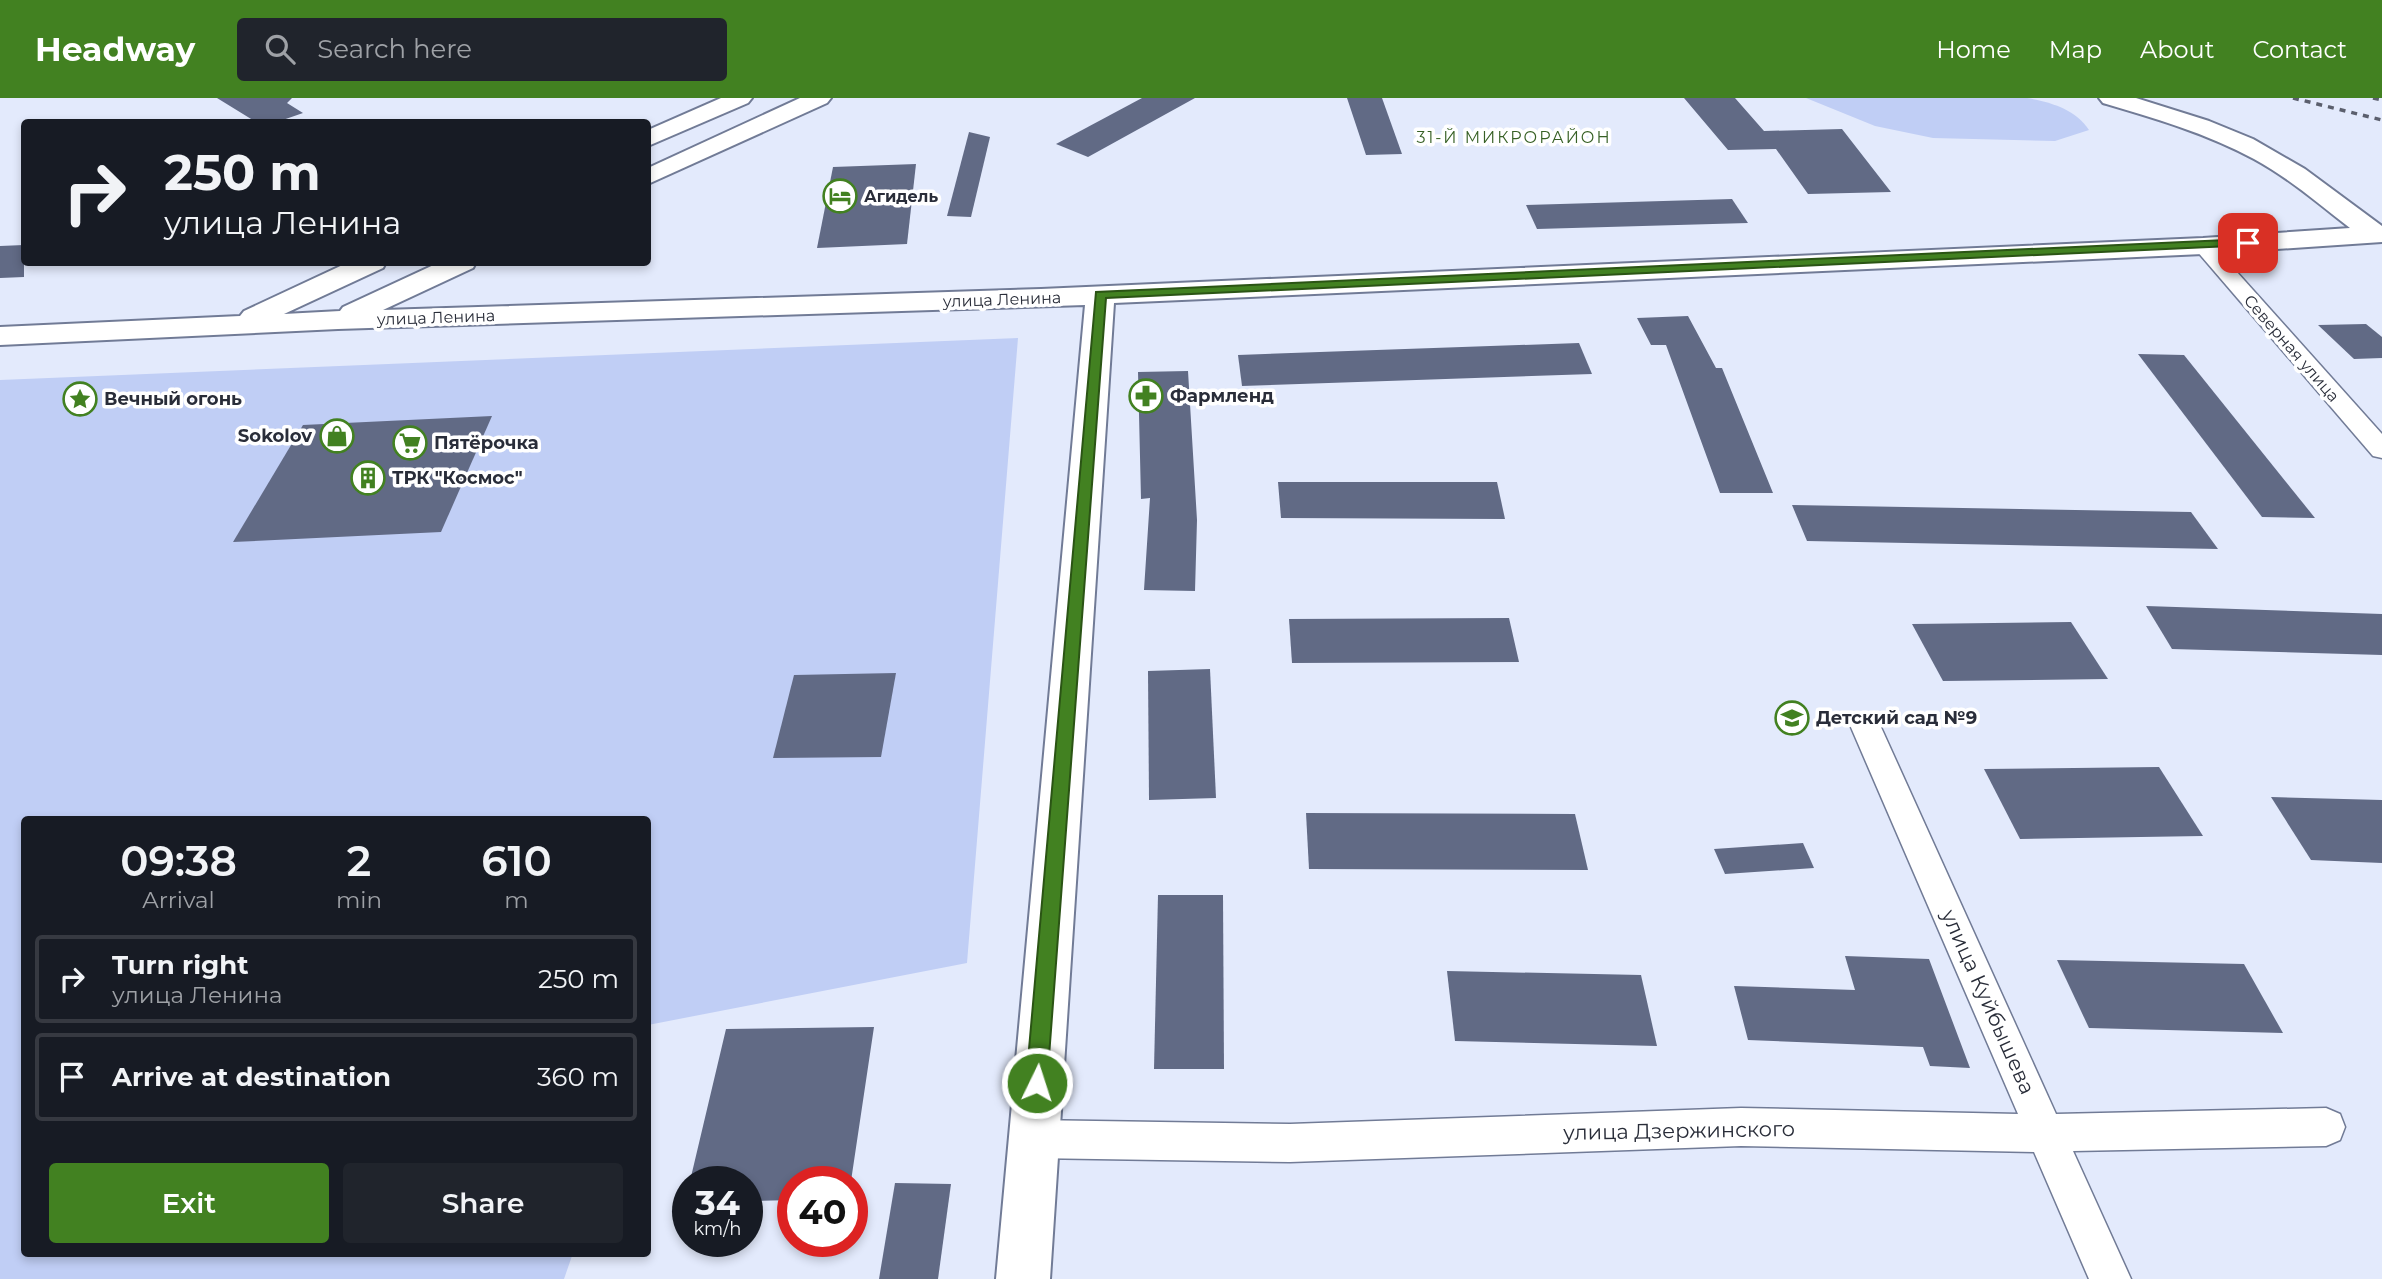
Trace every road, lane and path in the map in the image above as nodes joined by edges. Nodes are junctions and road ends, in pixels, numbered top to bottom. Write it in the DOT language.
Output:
graph roads {
  1 [pos="740,98"];
  2 [pos="819,98"];
  3 [pos="2111,98"];
  4 [pos="651,138"];
  5 [pos="651,176"];
  6 [pos="2378,234"];
  7 [pos="2203,246"];
  8 [pos="364,266"];
  9 [pos="454,266"];
  10 [pos="1100,295"];
  11 [pos="338,320"];
  12 [pos="236,325"];
  13 [pos="0,336"];
  14 [pos="2382,450"];
  15 [pos="1865,725"];
  16 [pos="2326,1127"];
  17 [pos="2046,1133"];
  18 [pos="1032,1139"];
  19 [pos="1023,1279"];
  20 [pos="2110,1279"];
  1 -- 4 [label="street"];
  2 -- 5 [label="street"];
  3 -- 6 [label="street"];
  6 -- 7 [label="street, улица Ленина"];
  7 -- 10 [label="street, улица Ленина"];
  7 -- 14 [label="street, Северная улица"];
  8 -- 12 [label="street"];
  9 -- 11 [label="street"];
  10 -- 11 [label="street, улица Ленина"];
  10 -- 18 [label="street"];
  11 -- 12 [label="street, улица Ленина"];
  12 -- 13 [label="street, улица Ленина"];
  15 -- 17 [label="street, улица Куйбышева"];
  16 -- 17 [label="street, улица Дзержинского"];
  17 -- 18 [label="street, улица Дзержинского"];
  17 -- 20 [label="street, улица Куйбышева"];
  18 -- 19 [label="street"];
}
